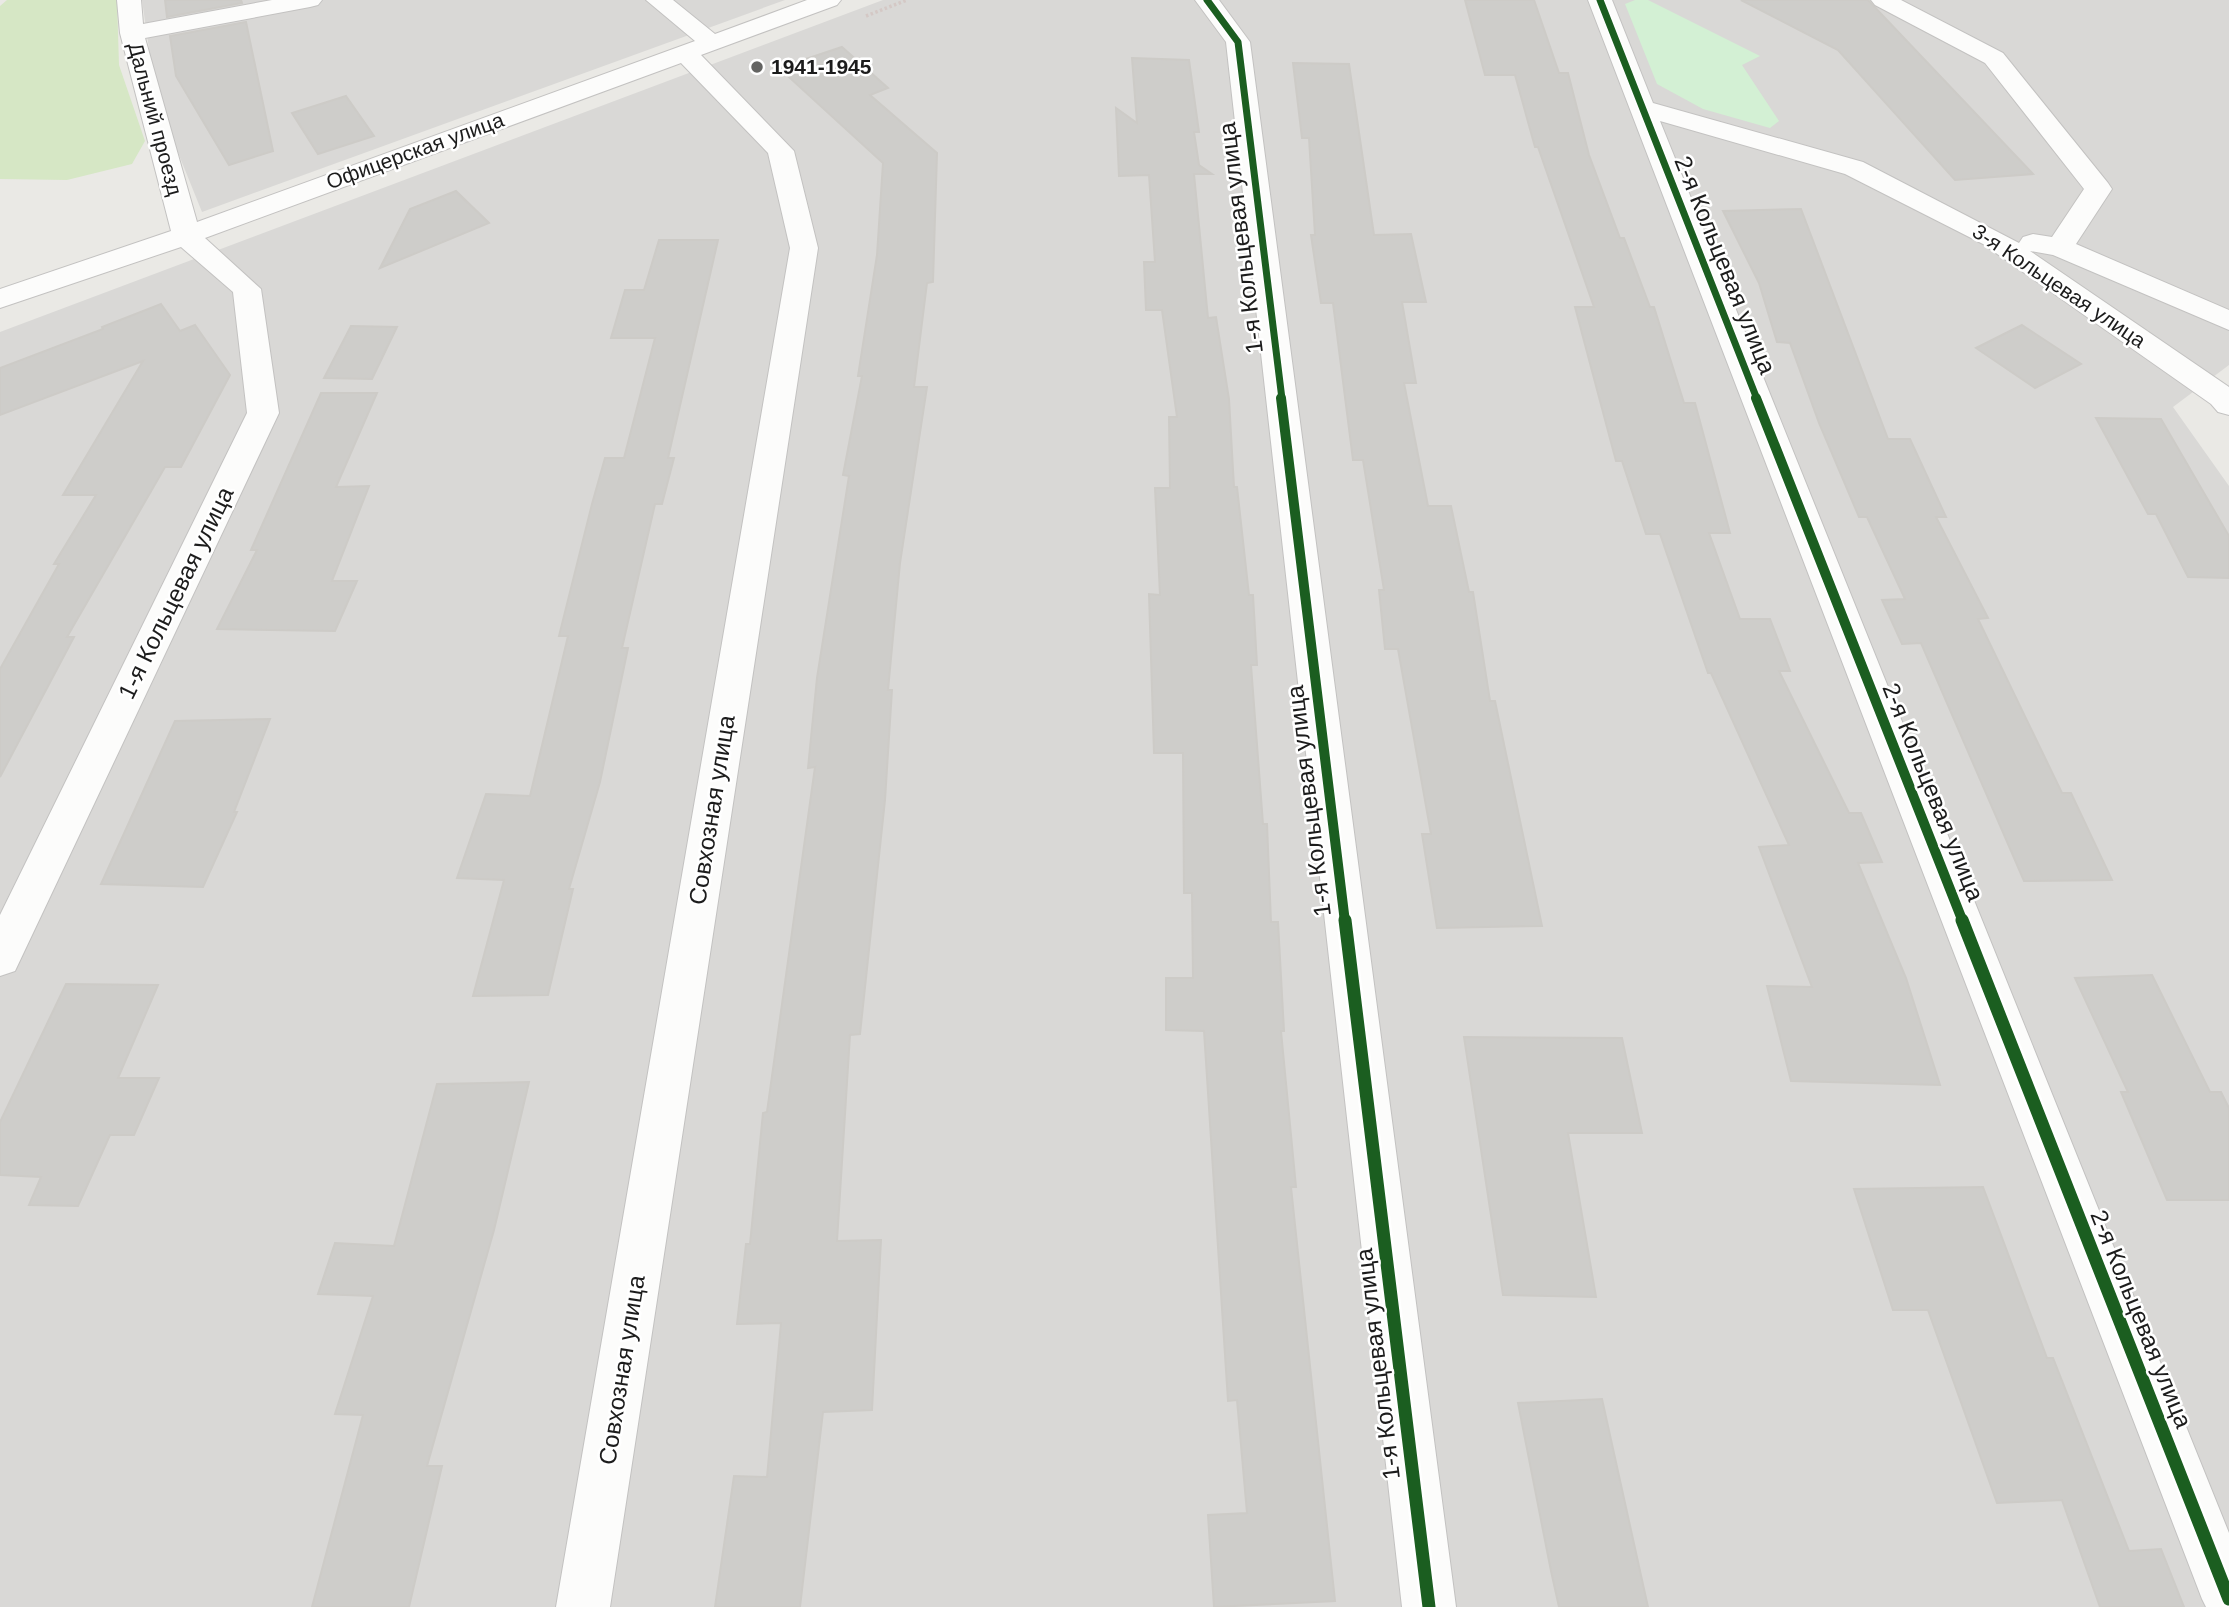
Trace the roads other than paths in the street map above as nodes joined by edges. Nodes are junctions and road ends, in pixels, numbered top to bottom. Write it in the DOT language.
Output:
graph roads {
  1 [pos="129,0"];
  2 [pos="310,0"];
  3 [pos="658,0"];
  4 [pos="829,0"];
  5 [pos="1207,0"];
  6 [pos="1600,0"];
  7 [pos="1883,0"];
  8 [pos="132,33"];
  9 [pos="699,48"];
  10 [pos="1640,107"];
  11 [pos="187,237"];
  12 [pos="1993,238"];
  13 [pos="2060,247"];
  14 [pos="0,299"];
  15 [pos="2229,321"];
  16 [pos="2229,405"];
  17 [pos="0,958"];
  18 [pos="2229,1599"];
  19 [pos="583,1607"];
  20 [pos="1429,1607"];
  1 -- 8 [label="street, Дальний проезд"];
  2 -- 8 [label="street"];
  3 -- 9 [label="street, Совхозная улица"];
  4 -- 9 [label="street, Офицерская улица"];
  5 -- 20 [label="street, 1-я Кольцевая улица"];
  6 -- 10 [label="street, 2-я Кольцевая улица"];
  7 -- 13 [label="street"];
  8 -- 11 [label="street, Дальний проезд"];
  9 -- 11 [label="street, Офицерская улица"];
  9 -- 19 [label="street, Совхозная улица"];
  10 -- 12 [label="street, 3-я Кольцевая улица"];
  10 -- 18 [label="street, 2-я Кольцевая улица"];
  11 -- 14 [label="street, Офицерская улица"];
  11 -- 17 [label="street, 1-я Кольцевая улица"];
  12 -- 13 [label="street"];
  12 -- 16 [label="street, 3-я Кольцевая улица"];
  13 -- 15 [label="street"];
}
